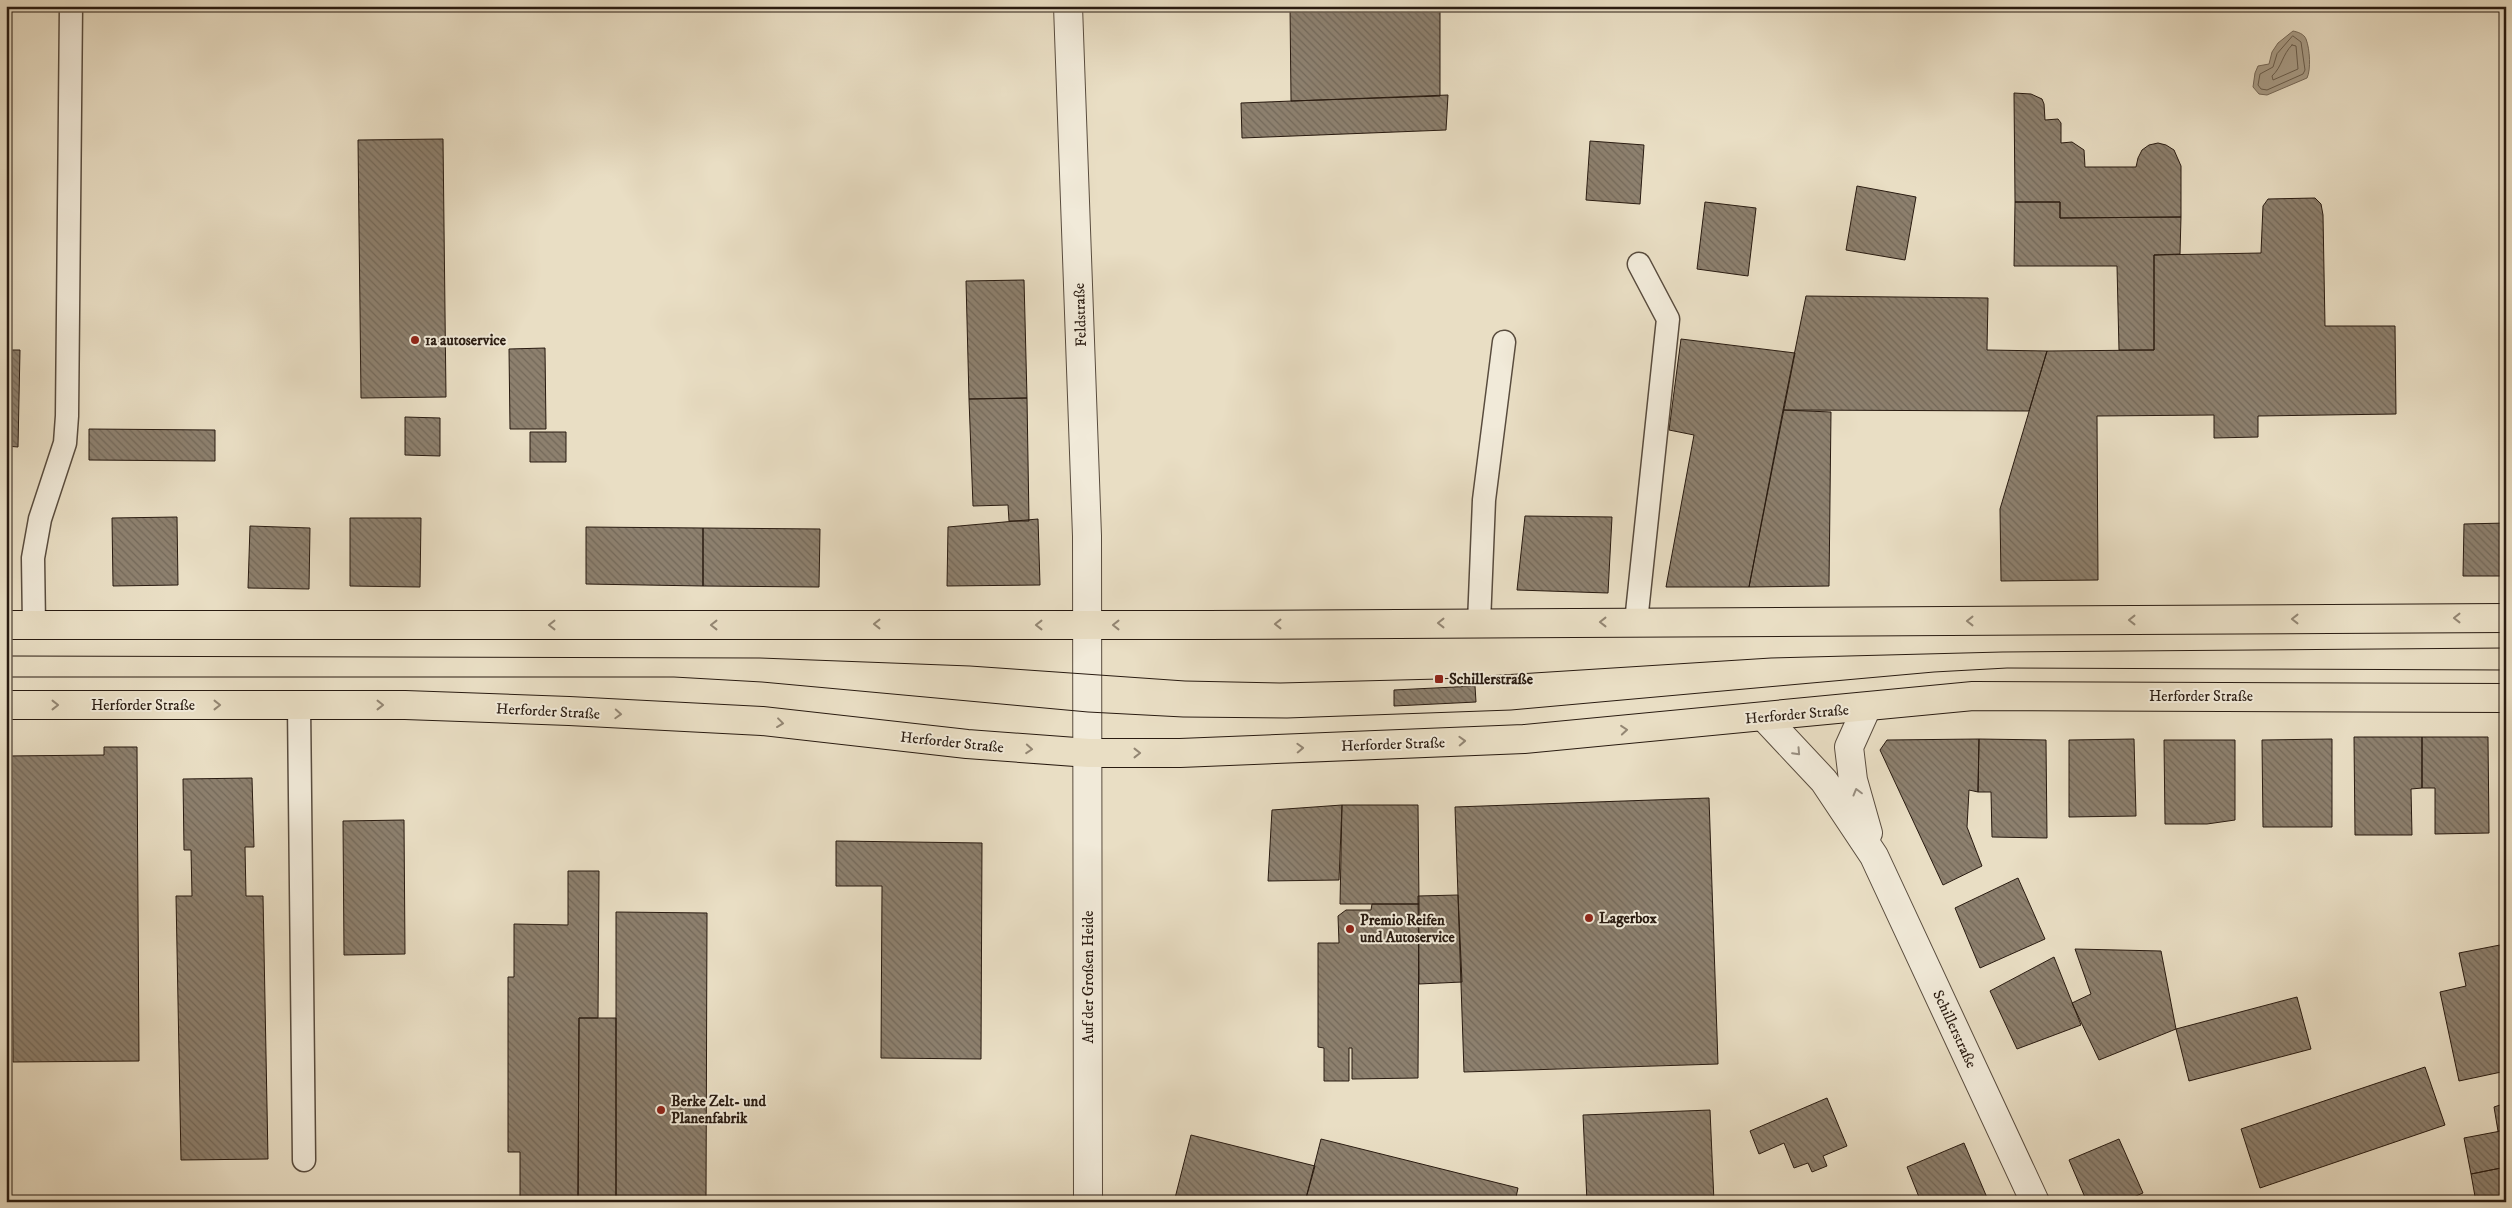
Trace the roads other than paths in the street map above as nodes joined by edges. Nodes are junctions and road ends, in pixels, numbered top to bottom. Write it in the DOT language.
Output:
graph roads {
  1 [pos="71,6"];
  2 [pos="1068,6"];
  3 [pos="1639,264"];
  4 [pos="1504,342"];
  5 [pos="2506,618"];
  6 [pos="1636,622"];
  7 [pos="1480,623"];
  8 [pos="6,624"];
  9 [pos="34,625"];
  10 [pos="1088,625"];
  11 [pos="2506,698"];
  12 [pos="6,705"];
  13 [pos="299,705"];
  14 [pos="1867,707"];
  15 [pos="1764,717"];
  16 [pos="1089,753"];
  17 [pos="1874,856"];
  18 [pos="304,1160"];
  19 [pos="1088,1202"];
  20 [pos="2035,1202"];
  1 -- 9 [label="lane"];
  2 -- 10 [label="street, Feldstraße"];
  3 -- 6 [label="lane"];
  4 -- 7 [label="lane"];
  5 -- 6 [label="main road, one-way"];
  6 -- 7 [label="main road, one-way"];
  7 -- 10 [label="main road, one-way"];
  8 -- 9 [label="main road"];
  10 -- 9 [label="main road, one-way"];
  10 -- 16 [label="street"];
  11 -- 14 [label="main road, Herforder Straße"];
  12 -- 13 [label="main road, Herforder Straße, one-way"];
  13 -- 16 [label="main road, Herforder Straße, one-way"];
  13 -- 18 [label="lane"];
  14 -- 15 [label="main road, Herforder Straße"];
  17 -- 14 [label="street, Schillerstraße, one-way"];
  16 -- 15 [label="main road, Herforder Straße, one-way"];
  15 -- 17 [label="street, Schillerstraße, one-way"];
  16 -- 19 [label="street, Auf der Großen Heide"];
  17 -- 20 [label="street, Schillerstraße"];
}
